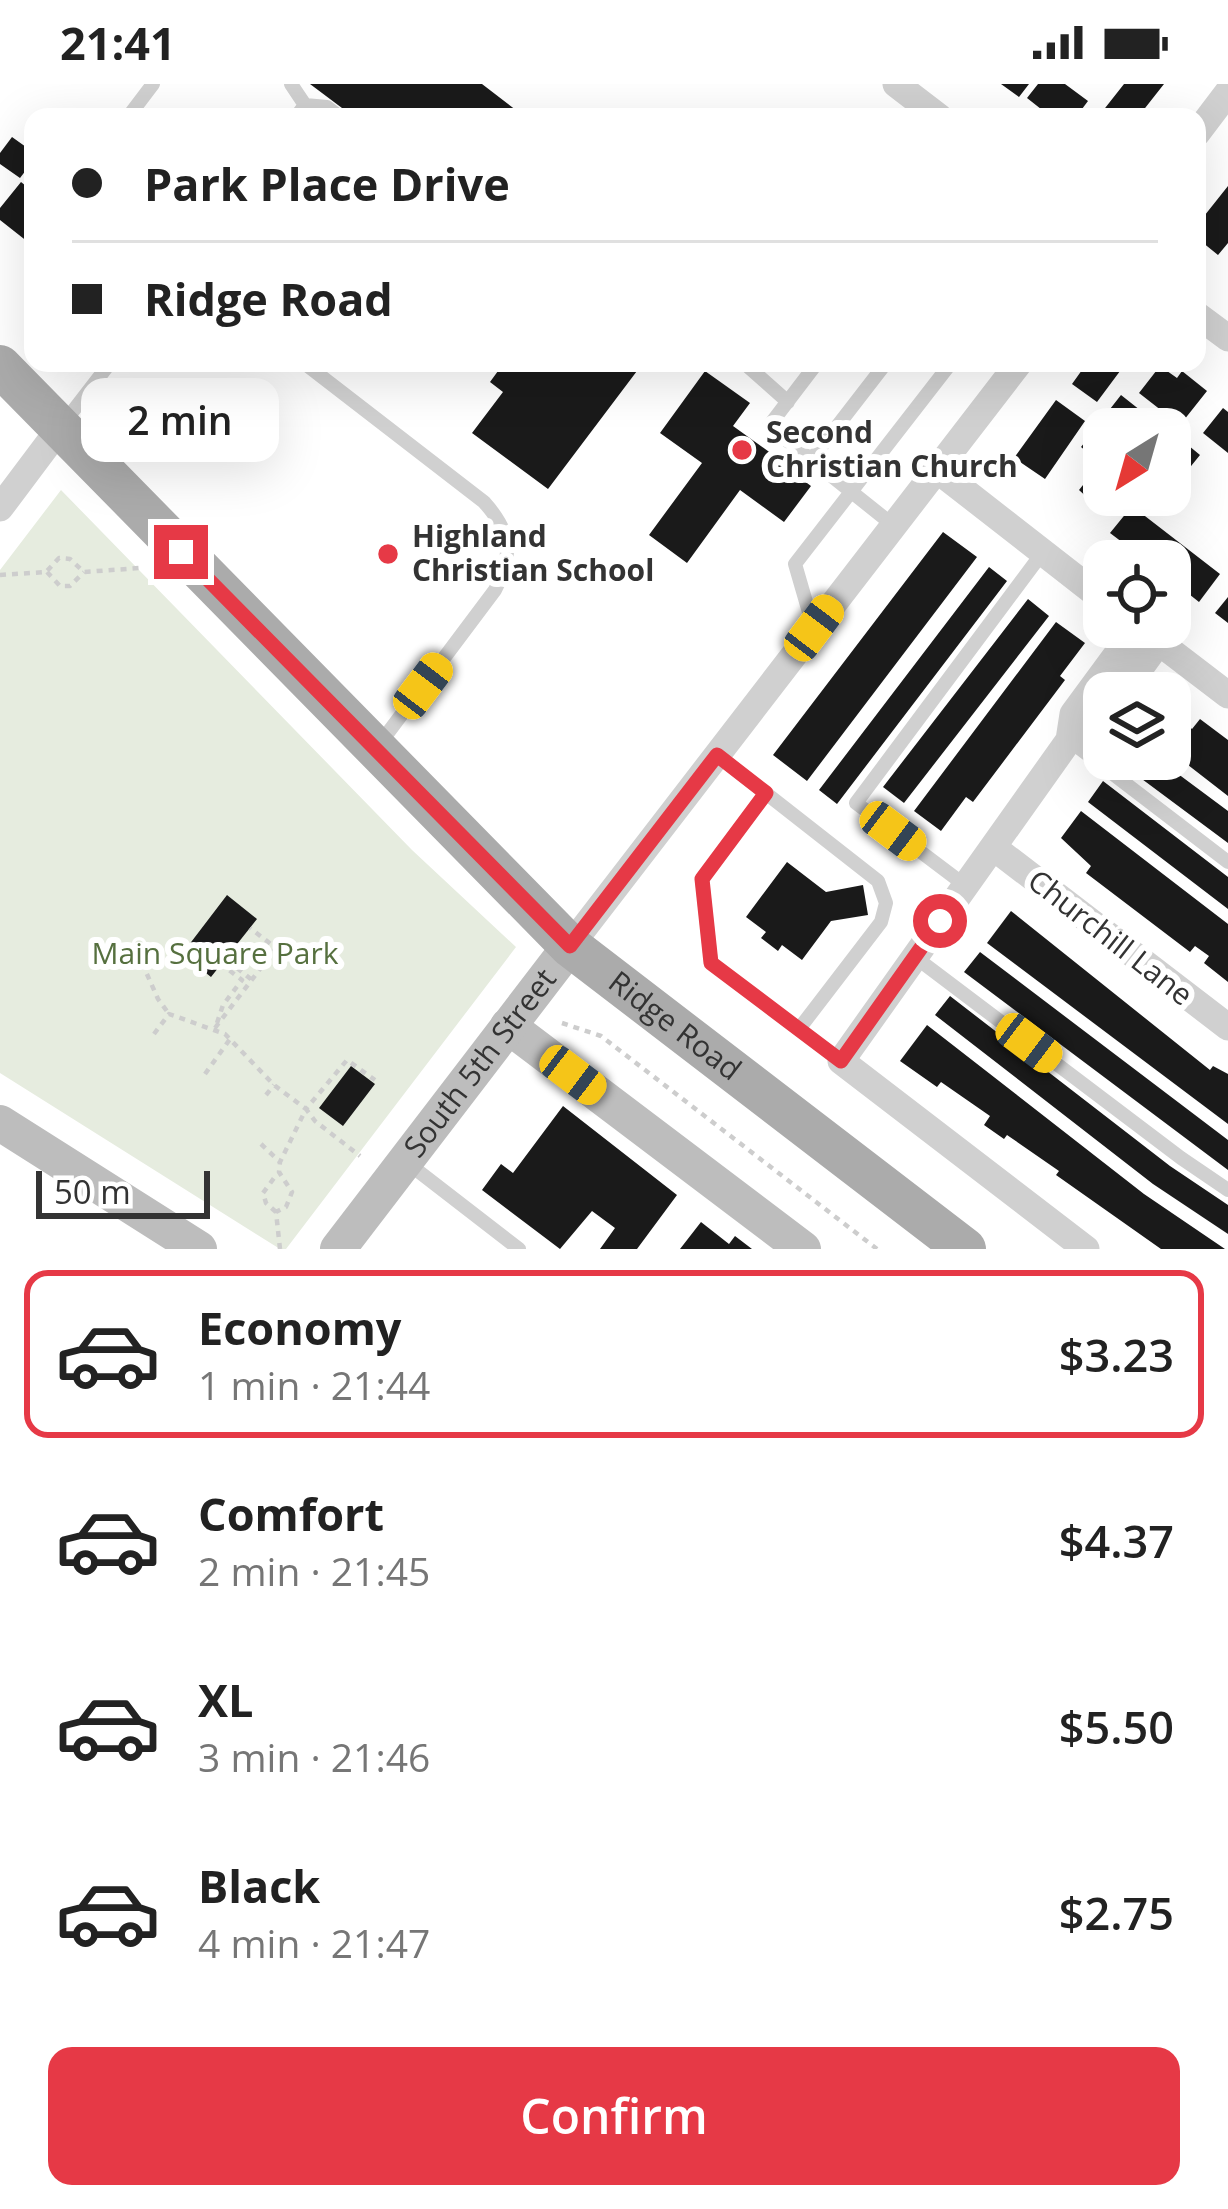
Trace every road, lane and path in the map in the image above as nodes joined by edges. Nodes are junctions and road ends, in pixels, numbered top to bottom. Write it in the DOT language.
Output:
graph roads {
  1 [pos="154,84"];
  2 [pos="896,84"];
  3 [pos="1228,92"];
  4 [pos="135,108"];
  5 [pos="920,108"];
  6 [pos="1206,121"];
  7 [pos="0,366"];
  8 [pos="103,372"];
  9 [pos="316,372"];
  10 [pos="752,372"];
  11 [pos="810,372"];
  12 [pos="879,372"];
  13 [pos="944,372"];
  14 [pos="1012,372"];
  15 [pos="788,402"];
  16 [pos="60,428"];
  17 [pos="811,460"];
  18 [pos="936,470"];
  19 [pos="851,491"];
  20 [pos="0,508"];
  21 [pos="893,524"];
  22 [pos="1043,552"];
  23 [pos="140,568"];
  24 [pos="46,572"];
  25 [pos="84,572"];
  26 [pos="0,575"];
  27 [pos="1083,583"];
  28 [pos="814,628"];
  29 [pos="1131,648"];
  30 [pos="1166,648"];
  31 [pos="1228,695"];
  32 [pos="1083,734"];
  33 [pos="1069,740"];
  34 [pos="375,750"];
  35 [pos="717,755"];
  36 [pos="766,793"];
  37 [pos="993,847"];
  38 [pos="1228,862"];
  39 [pos="966,886"];
  40 [pos="250,928"];
  41 [pos="570,946"];
  42 [pos="915,957"];
  43 [pos="142,963"];
  44 [pos="221,964"];
  45 [pos="237,968"];
  46 [pos="251,980"];
  47 [pos="170,1014"];
  48 [pos="562,1023"];
  49 [pos="508,1026"];
  50 [pos="1228,1027"];
  51 [pos="214,1028"];
  52 [pos="799,1029"];
  53 [pos="154,1034"];
  54 [pos="230,1039"];
  55 [pos="841,1061"];
  56 [pos="205,1074"];
  57 [pos="375,1081"];
  58 [pos="274,1085"];
  59 [pos="266,1095"];
  60 [pos="306,1109"];
  61 [pos="0,1123"];
  62 [pos="261,1144"];
  63 [pos="360,1156"];
  64 [pos="405,1161"];
  65 [pos="280,1162"];
  66 [pos="279,1172"];
  67 [pos="1228,1190"];
  68 [pos="276,1212"];
  69 [pos="199,1249"];
  70 [pos="280,1249"];
  71 [pos="338,1249"];
  72 [pos="519,1249"];
  73 [pos="803,1249"];
  74 [pos="877,1249"];
  75 [pos="965,1249"];
  76 [pos="1086,1249"];
  1 -- 4 [label="lane"];
  2 -- 5 [label="street"];
  3 -- 6 [label="street"];
  7 -- 16 [label="main road, Ridge Road"];
  8 -- 16 [label="lane"];
  9 -- 34 [label="lane"];
  10 -- 15 [label="lane"];
  11 -- 15 [label="lane"];
  12 -- 17 [label="lane"];
  13 -- 19 [label="lane"];
  14 -- 18 [label="street, South 5th Street"];
  15 -- 17 [label="lane"];
  16 -- 20 [label="street"];
  16 -- 34 [label="main road, Ridge Road"];
  17 -- 19 [label="lane"];
  18 -- 21 [label="street, South 5th Street"];
  18 -- 22 [label="street"];
  19 -- 21 [label="lane"];
  19 -- 28 [label="lane"];
  21 -- 28 [label="street, South 5th Street"];
  22 -- 27 [label="street"];
  22 -- 39 [label="lane"];
  23 -- 25 [label="path"];
  24 -- 25 [label="path"];
  24 -- 25 [label="path"];
  24 -- 26 [label="path"];
  28 -- 35 [label="street, South 5th Street"];
  29 -- 33 [label="street"];
  30 -- 31 [label="street"];
  32 -- 33 [label="street"];
  33 -- 37 [label="street"];
  33 -- 38 [label="lane"];
  34 -- 41 [label="main road, Ridge Road"];
  35 -- 36 [label="lane"];
  35 -- 41 [label="street, South 5th Street"];
  36 -- 52 [label="lane"];
  36 -- 52 [label="lane"];
  37 -- 39 [label="street"];
  37 -- 50 [label="street, Churchill Lane"];
  39 -- 42 [label="street"];
  40 -- 46 [label="path"];
  41 -- 49 [label="street, South 5th Street"];
  41 -- 75 [label="main road, Ridge Road"];
  42 -- 55 [label="street"];
  42 -- 67 [label="lane"];
  43 -- 47 [label="path"];
  44 -- 51 [label="path"];
  45 -- 46 [label="path"];
  46 -- 51 [label="path"];
  47 -- 51 [label="path"];
  47 -- 53 [label="path"];
  48 -- 74 [label="path"];
  49 -- 64 [label="street, South 5th Street"];
  49 -- 73 [label="street"];
  51 -- 54 [label="path"];
  52 -- 55 [label="lane"];
  54 -- 56 [label="path"];
  54 -- 58 [label="path"];
  55 -- 76 [label="street"];
  57 -- 60 [label="path"];
  58 -- 59 [label="path"];
  58 -- 60 [label="path"];
  60 -- 63 [label="path"];
  60 -- 65 [label="path"];
  61 -- 69 [label="street"];
  62 -- 65 [label="path"];
  64 -- 71 [label="street, South 5th Street"];
  64 -- 72 [label="lane"];
  65 -- 66 [label="path"];
  66 -- 68 [label="path"];
  66 -- 68 [label="path"];
  68 -- 70 [label="path"];
}
